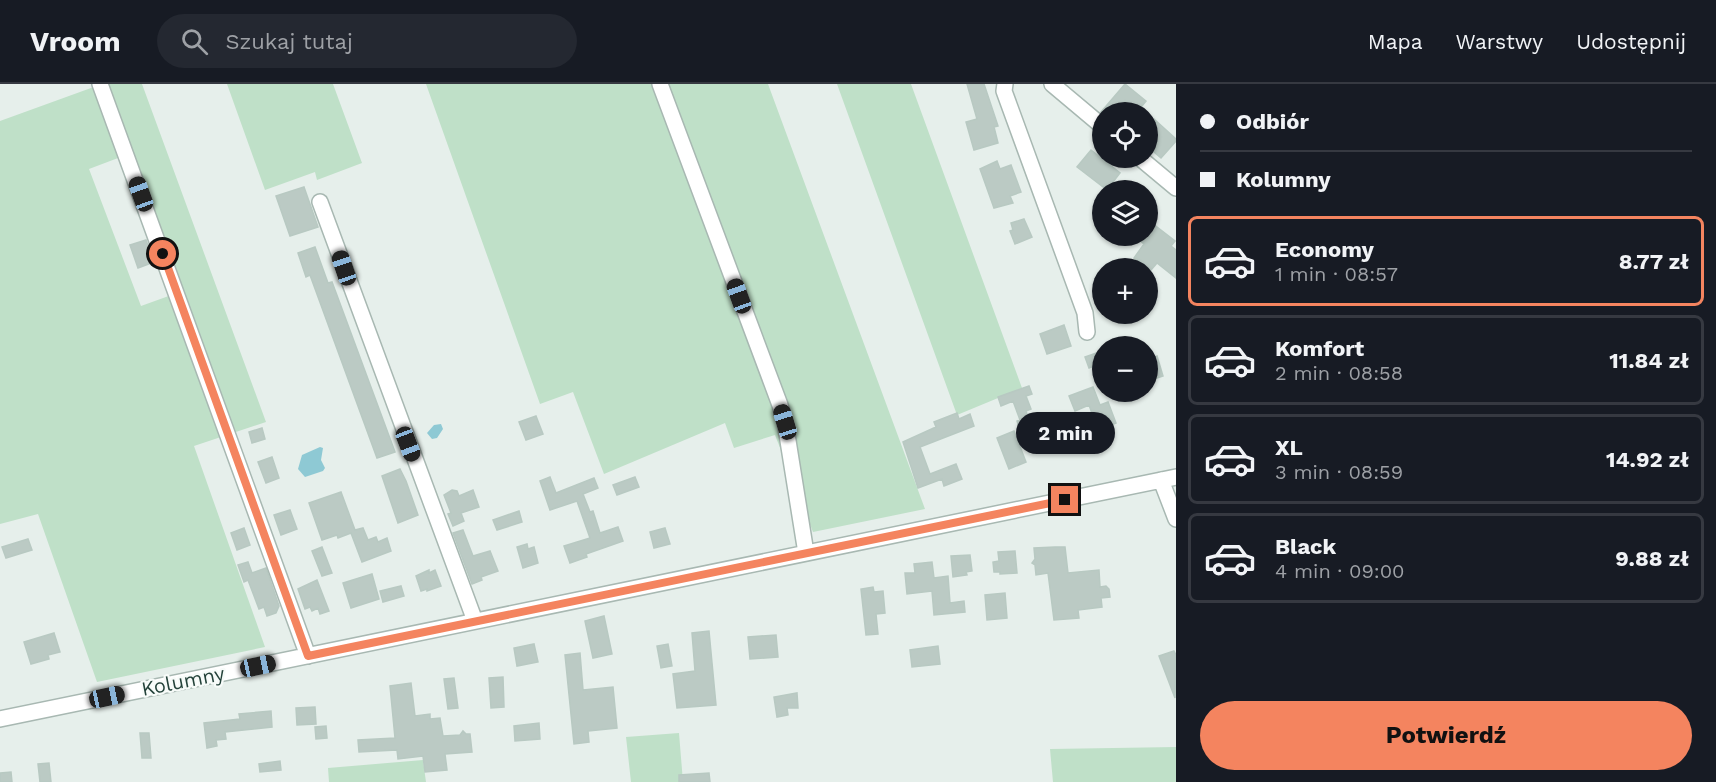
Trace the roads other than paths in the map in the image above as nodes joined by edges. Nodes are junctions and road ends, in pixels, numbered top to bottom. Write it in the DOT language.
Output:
graph roads {
  1 [pos="100,84"];
  2 [pos="660,84"];
  3 [pos="1005,84"];
  4 [pos="1052,84"];
  5 [pos="1092,118"];
  6 [pos="1152,168"];
  7 [pos="1176,188"];
  8 [pos="320,202"];
  9 [pos="1087,332"];
  10 [pos="1169,478"];
  11 [pos="1176,519"];
  12 [pos="806,553"];
  13 [pos="475,621"];
  14 [pos="308,656"];
  15 [pos="0,719"];
  1 -- 14 [label="street"];
  2 -- 12 [label="street"];
  3 -- 9 [label="street"];
  4 -- 5 [label="street"];
  6 -- 7 [label="street"];
  8 -- 13 [label="street"];
  10 -- 11 [label="street"];
  10 -- 12 [label="street, Kolumny"];
  12 -- 13 [label="street, Kolumny"];
  13 -- 14 [label="street, Kolumny"];
  14 -- 15 [label="street, Kolumny"];
}
